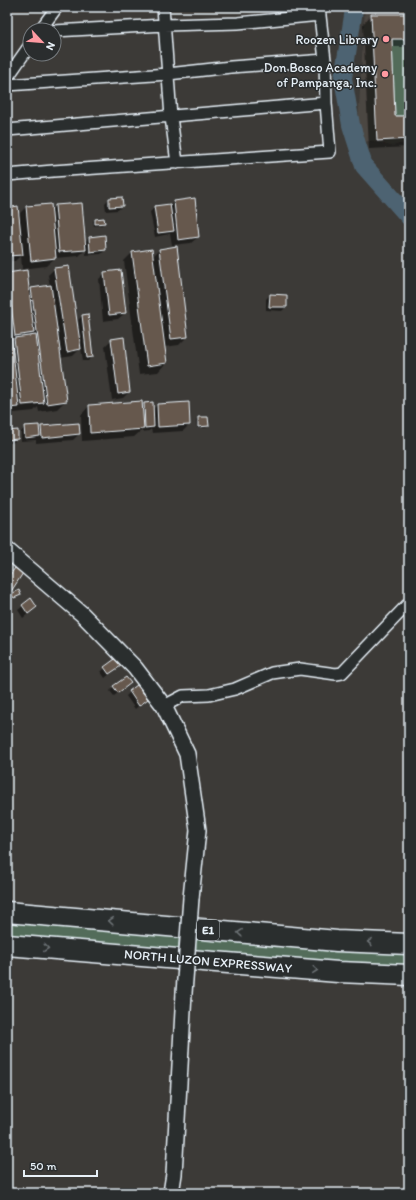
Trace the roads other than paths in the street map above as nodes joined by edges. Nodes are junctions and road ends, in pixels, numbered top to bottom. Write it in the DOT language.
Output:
graph roads {
  1 [pos="57,7"];
  2 [pos="163,7"];
  3 [pos="320,11"];
  4 [pos="46,22"];
  5 [pos="165,25"];
  6 [pos="62,31"];
  7 [pos="22,56"];
  8 [pos="325,60"];
  9 [pos="168,74"];
  10 [pos="7,78"];
  11 [pos="7,85"];
  12 [pos="326,103"];
  13 [pos="171,116"];
  14 [pos="7,130"];
  15 [pos="177,162"];
  16 [pos="7,176"];
  17 [pos="7,550"];
  18 [pos="409,603"];
  19 [pos="164,706"];
  20 [pos="7,912"];
  21 [pos="409,944"];
  22 [pos="7,945"];
  23 [pos="409,975"];
  24 [pos="172,1193"];
  1 -- 4 [label="street"];
  2 -- 5 [label="street"];
  3 -- 5 [label="street"];
  3 -- 8 [label="street"];
  5 -- 6 [label="street"];
  5 -- 9 [label="street"];
  7 -- 10 [label="street"];
  8 -- 9 [label="street"];
  8 -- 12 [label="street"];
  9 -- 11 [label="street"];
  9 -- 13 [label="street"];
  12 -- 13 [label="street"];
  12 -- 15 [label="street"];
  13 -- 14 [label="street"];
  13 -- 15 [label="street"];
  15 -- 16 [label="street"];
  17 -- 19 [label="street"];
  18 -- 19 [label="street"];
  19 -- 24 [label="street, bridge"];
  21 -- 20 [label="highway, E1, one-way"];
  22 -- 23 [label="highway, NORTH LUZON EXPRESSWAY, one-way"];
}
